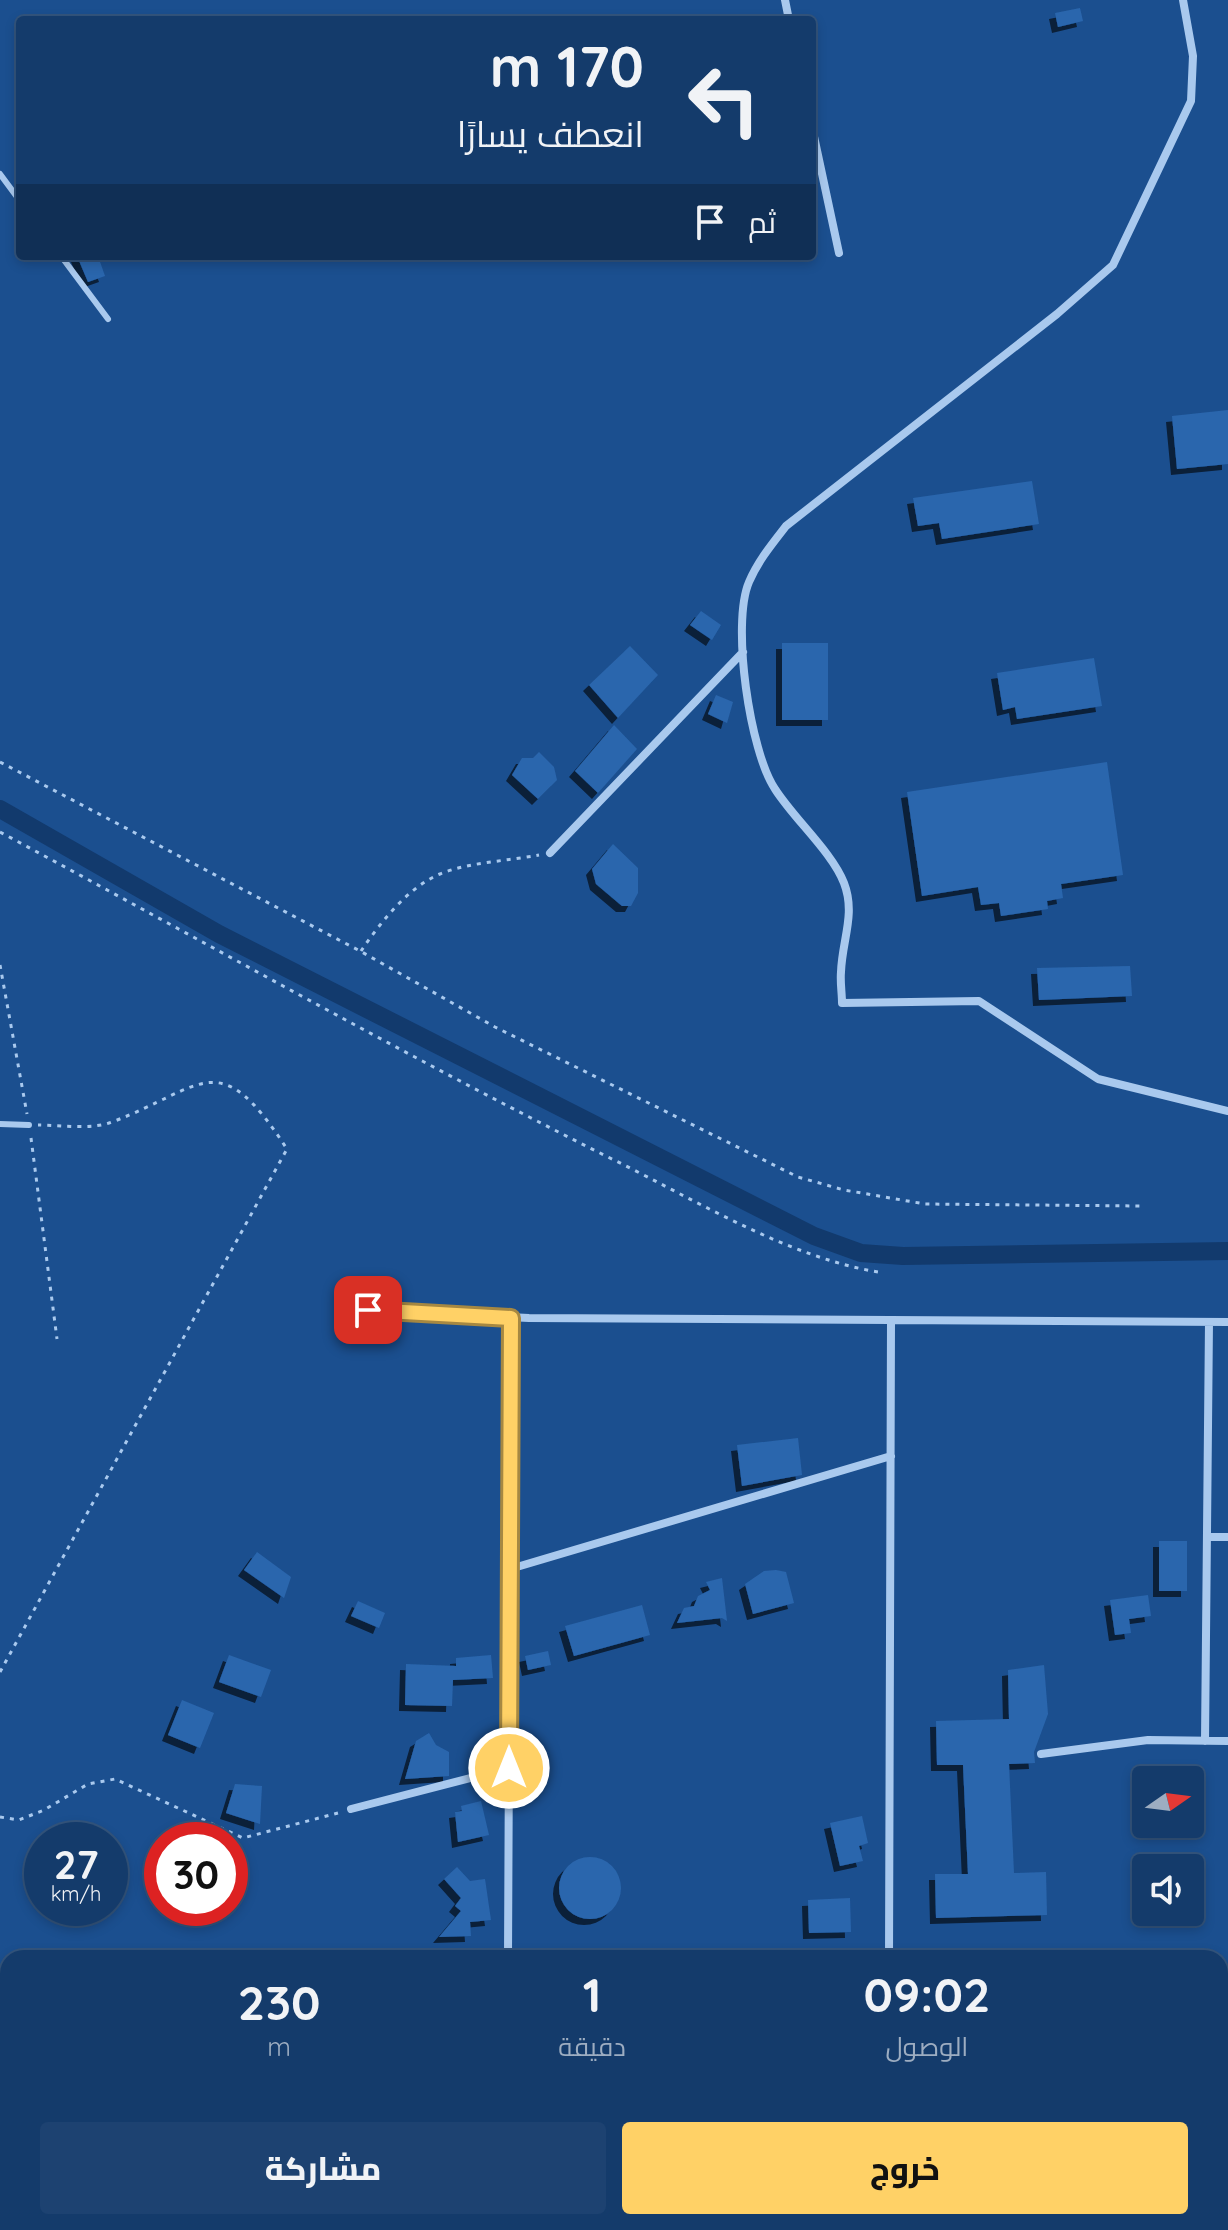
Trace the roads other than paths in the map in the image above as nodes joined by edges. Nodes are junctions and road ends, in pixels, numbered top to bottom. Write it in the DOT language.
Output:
graph roads {
  1 [pos="1183,0"];
  2 [pos="816,146"];
  3 [pos="0,174"];
  4 [pos="16,196"];
  5 [pos="839,253"];
  6 [pos="64,260"];
  7 [pos="108,319"];
  8 [pos="743,652"];
  9 [pos="550,853"];
  10 [pos="1228,1111"];
  11 [pos="0,1124"];
  12 [pos="29,1125"];
  13 [pos="368,1310"];
  14 [pos="511,1318"];
  15 [pos="891,1321"];
  16 [pos="1209,1322"];
  17 [pos="1228,1322"];
  18 [pos="891,1456"];
  19 [pos="1207,1537"];
  20 [pos="1228,1537"];
  21 [pos="510,1569"];
  22 [pos="1205,1741"];
  23 [pos="1228,1741"];
  24 [pos="1041,1754"];
  25 [pos="509,1768"];
  26 [pos="351,1809"];
  27 [pos="508,1950"];
  28 [pos="889,1950"];
  1 -- 8 [label="street"];
  2 -- 5 [label="street"];
  3 -- 4 [label="lane"];
  6 -- 7 [label="lane"];
  8 -- 9 [label="street"];
  8 -- 10 [label="street"];
  11 -- 12 [label="lane"];
  13 -- 14 [label="street"];
  14 -- 15 [label="street"];
  14 -- 21 [label="street"];
  15 -- 16 [label="street"];
  15 -- 18 [label="street"];
  16 -- 17 [label="street"];
  16 -- 19 [label="street"];
  18 -- 21 [label="street"];
  18 -- 28 [label="street"];
  19 -- 20 [label="street"];
  19 -- 22 [label="street"];
  21 -- 25 [label="street"];
  22 -- 23 [label="street"];
  22 -- 24 [label="street"];
  25 -- 26 [label="street"];
  25 -- 27 [label="street"];
}
